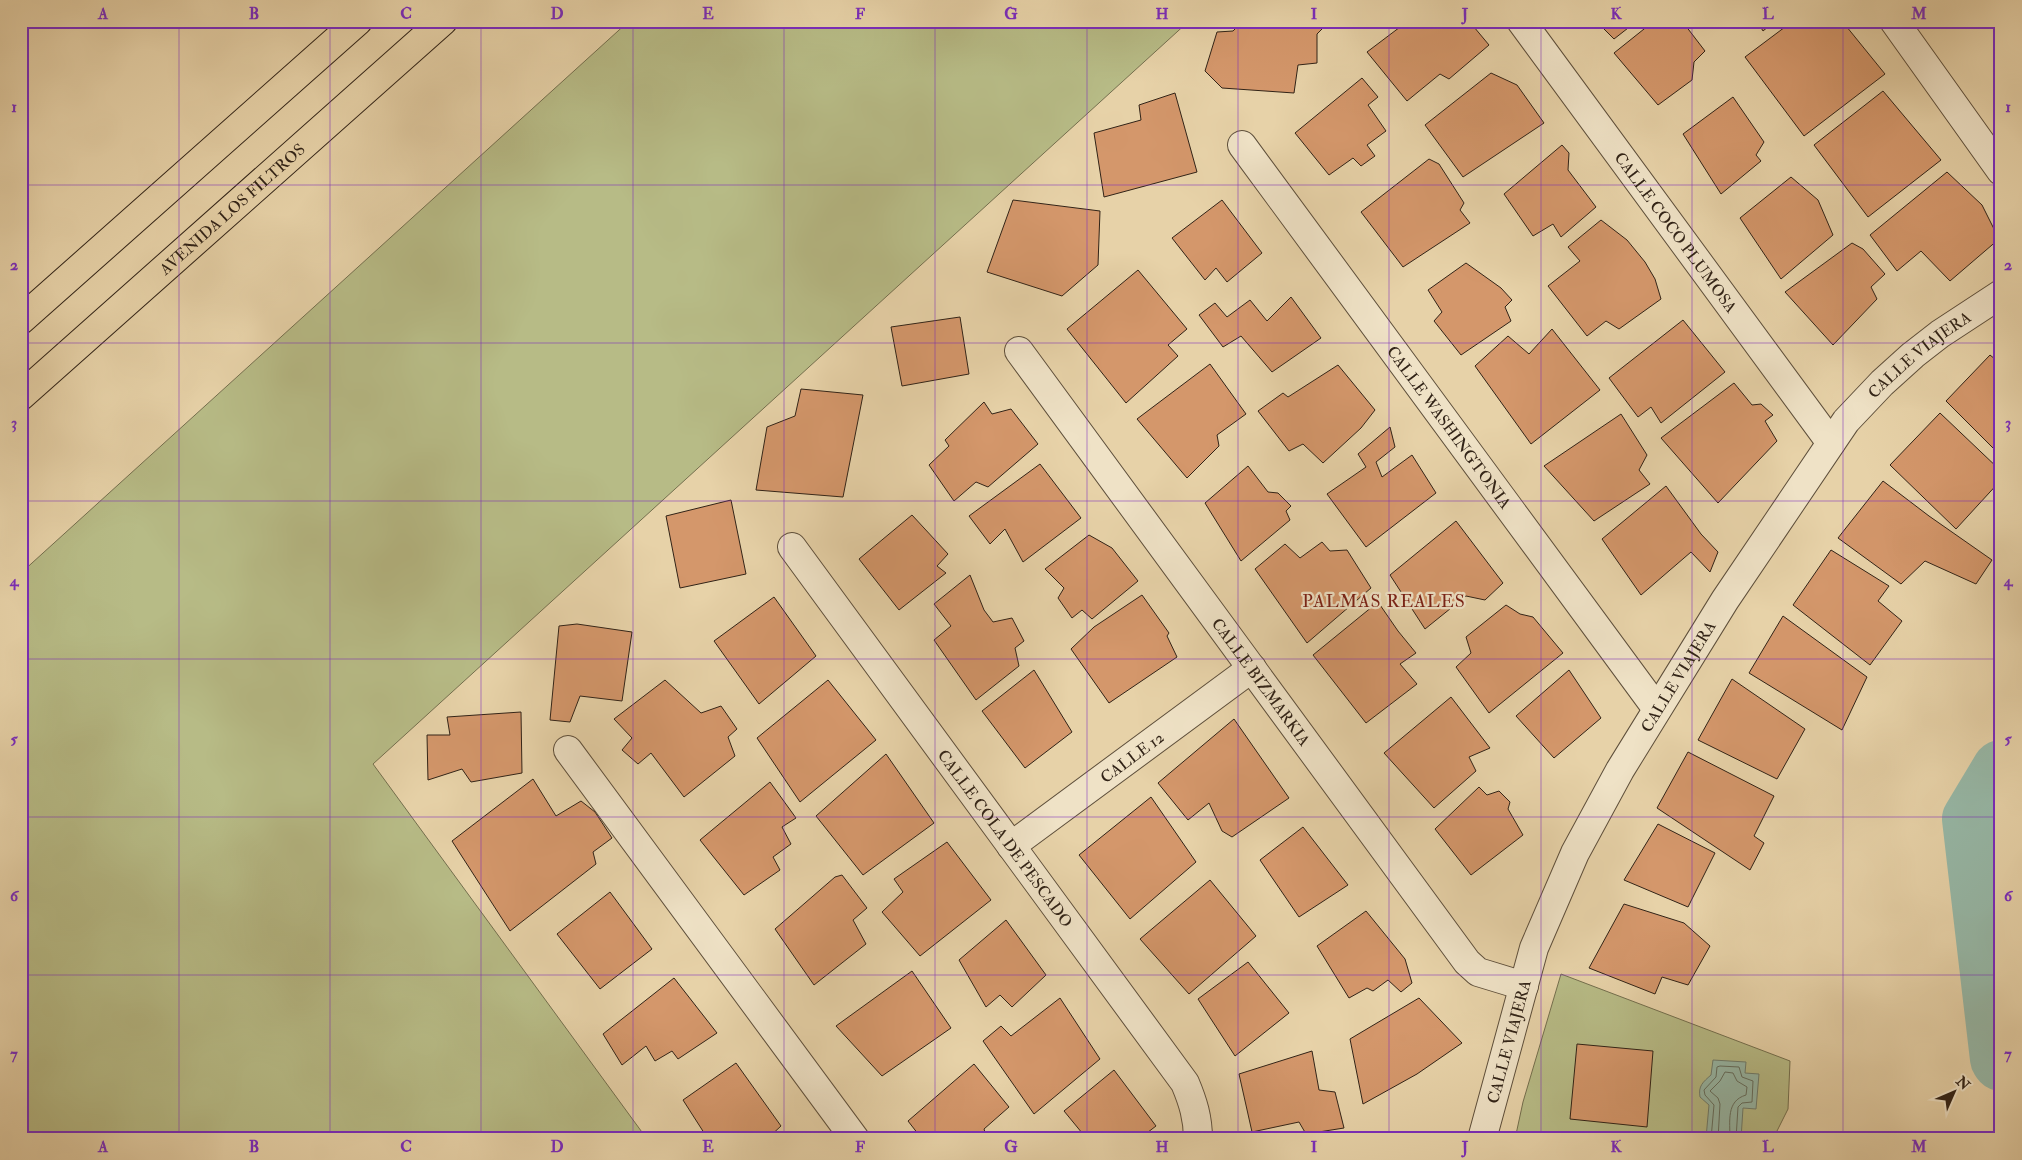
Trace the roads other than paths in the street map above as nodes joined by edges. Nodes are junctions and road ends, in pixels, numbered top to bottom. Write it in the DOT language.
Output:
graph roads {
  1 [pos="358,21"];
  2 [pos="443,21"];
  3 [pos="1521,21"];
  4 [pos="1894,21"];
  5 [pos="1242,145"];
  6 [pos="2001,172"];
  7 [pos="2001,294"];
  8 [pos="21,320"];
  9 [pos="1019,350"];
  10 [pos="21,396"];
  11 [pos="1831,443"];
  12 [pos="792,548"];
  13 [pos="1252,668"];
  14 [pos="1657,709"];
  15 [pos="568,750"];
  16 [pos="1011,846"];
  17 [pos="1524,986"];
  18 [pos="855,1139"];
  19 [pos="1198,1139"];
  20 [pos="1482,1139"];
  1 -- 8 [label="main road"];
  2 -- 10 [label="main road, AVENIDA LOS FILTROS"];
  3 -- 11 [label="street, CALLE COCO PLUMOSA"];
  4 -- 6 [label="street"];
  5 -- 14 [label="street, CALLE WASHINGTONIA"];
  7 -- 11 [label="street, CALLE VIAJERA"];
  9 -- 13 [label="street, CALLE BIZMARKIA"];
  11 -- 14 [label="street, CALLE VIAJERA"];
  12 -- 16 [label="street, CALLE COLA DE PESCADO"];
  13 -- 16 [label="street, CALLE 12"];
  13 -- 17 [label="street, CALLE BIZMARKIA"];
  14 -- 17 [label="street, CALLE VIAJERA"];
  15 -- 18 [label="street"];
  16 -- 19 [label="street, CALLE COLA DE PESCADO"];
  17 -- 20 [label="street, CALLE VIAJERA"];
}
